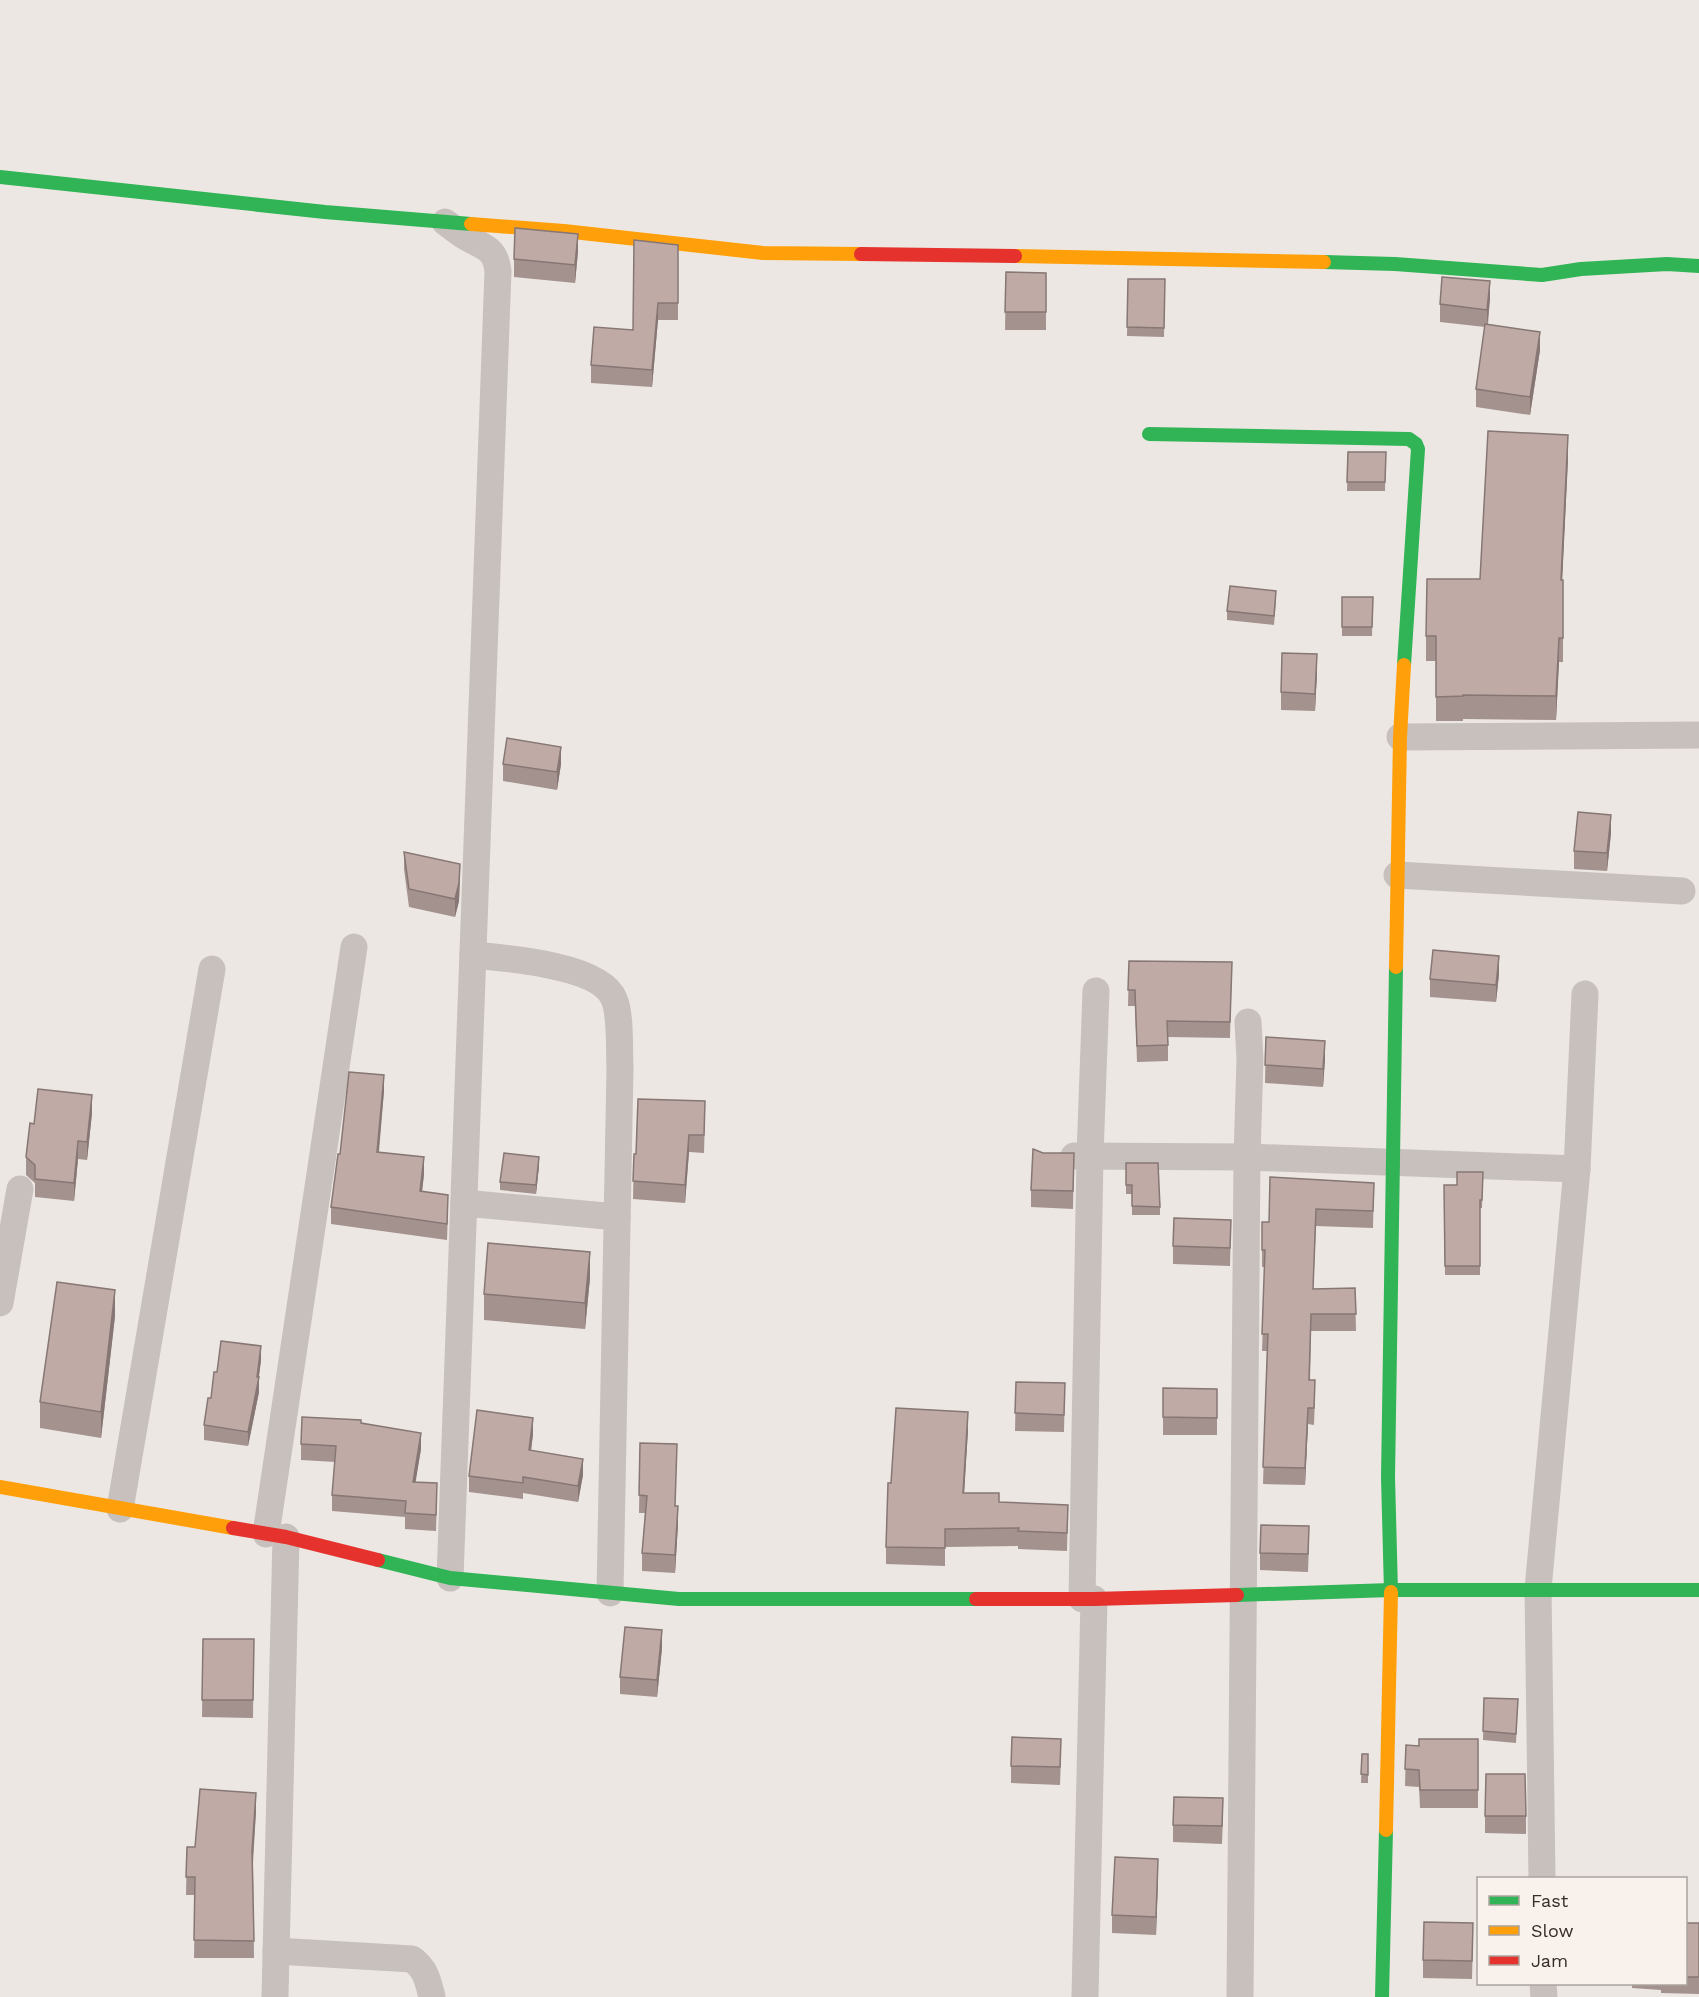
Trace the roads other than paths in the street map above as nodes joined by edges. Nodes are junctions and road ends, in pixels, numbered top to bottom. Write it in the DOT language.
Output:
graph roads {
  1 [pos="0,177"];
  2 [pos="445,222"];
  3 [pos="1699,266"];
  4 [pos="1149,434"];
  5 [pos="1699,735"];
  6 [pos="1400,737"];
  7 [pos="1397,875"];
  8 [pos="1682,891"];
  9 [pos="354,948"];
  10 [pos="473,955"];
  11 [pos="212,969"];
  12 [pos="1096,991"];
  13 [pos="1585,994"];
  14 [pos="1248,1022"];
  15 [pos="1055,1155"];
  16 [pos="1090,1156"];
  17 [pos="1247,1157"];
  18 [pos="1392,1162"];
  19 [pos="1577,1168"];
  20 [pos="20,1189"];
  21 [pos="464,1203"];
  22 [pos="617,1217"];
  23 [pos="0,1303"];
  24 [pos="0,1486"];
  25 [pos="120,1509"];
  26 [pos="276,1535"];
  27 [pos="450,1578"];
  28 [pos="1538,1588"];
  29 [pos="1391,1590"];
  30 [pos="1699,1590"];
  31 [pos="610,1593"];
  32 [pos="1243,1594"];
  33 [pos="1088,1599"];
  34 [pos="1542,1877"];
  35 [pos="276,1951"];
  36 [pos="275,1997"];
  37 [pos="432,1997"];
  38 [pos="1085,1997"];
  39 [pos="1240,1997"];
  40 [pos="1382,1997"];
  1 -- 2 [label="street"];
  2 -- 3 [label="street"];
  2 -- 10 [label="street"];
  4 -- 6 [label="street"];
  5 -- 6 [label="street"];
  6 -- 7 [label="street"];
  7 -- 8 [label="street"];
  7 -- 18 [label="street"];
  9 -- 26 [label="street"];
  10 -- 21 [label="street"];
  10 -- 22 [label="street"];
  11 -- 25 [label="street"];
  12 -- 16 [label="street"];
  13 -- 19 [label="street"];
  14 -- 17 [label="street"];
  15 -- 16 [label="street"];
  16 -- 17 [label="street"];
  16 -- 33 [label="street"];
  17 -- 18 [label="street"];
  17 -- 32 [label="street"];
  18 -- 19 [label="street"];
  18 -- 29 [label="street"];
  19 -- 28 [label="street"];
  20 -- 23 [label="street"];
  21 -- 22 [label="street"];
  21 -- 27 [label="street"];
  22 -- 31 [label="street"];
  24 -- 25 [label="street"];
  25 -- 26 [label="street"];
  26 -- 27 [label="street"];
  26 -- 35 [label="street"];
  27 -- 31 [label="street"];
  28 -- 29 [label="street"];
  28 -- 30 [label="street"];
  28 -- 34 [label="street"];
  29 -- 32 [label="street"];
  29 -- 40 [label="street"];
  31 -- 33 [label="street"];
  32 -- 33 [label="street"];
  32 -- 39 [label="street"];
  33 -- 38 [label="street"];
  35 -- 36 [label="street"];
  35 -- 37 [label="street"];
}
